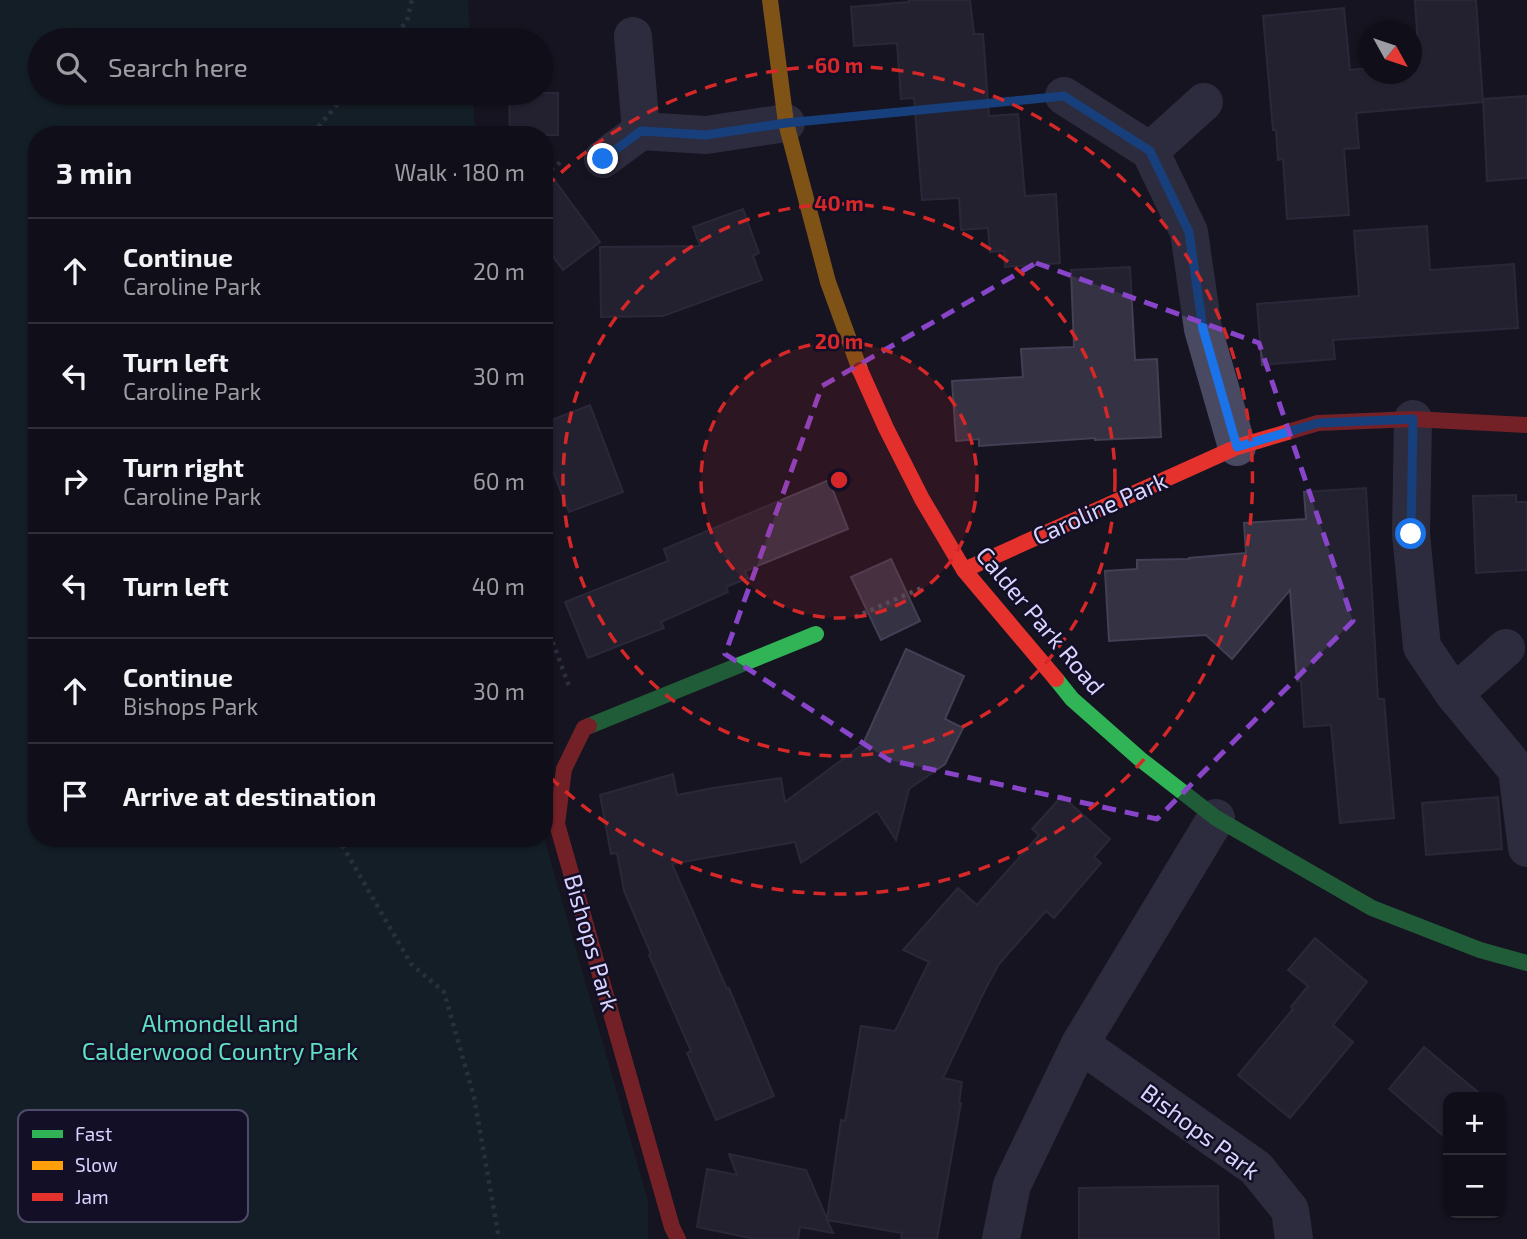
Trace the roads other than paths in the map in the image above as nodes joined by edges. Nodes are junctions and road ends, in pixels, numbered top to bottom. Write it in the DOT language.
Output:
graph roads {
  1 [pos="770,0"];
  2 [pos="633,36"];
  3 [pos="1064,96"];
  4 [pos="1204,102"];
  5 [pos="786,123"];
  6 [pos="641,131"];
  7 [pos="1150,151"];
  8 [pos="603,159"];
  9 [pos="1413,419"];
  10 [pos="1527,425"];
  11 [pos="1237,447"];
  12 [pos="964,570"];
  13 [pos="816,634"];
  14 [pos="1506,648"];
  15 [pos="1454,694"];
  16 [pos="1216,818"];
  17 [pos="1527,848"];
  18 [pos="1527,963"];
  19 [pos="1080,1044"];
  20 [pos="678,1239"];
  21 [pos="1001,1239"];
  22 [pos="1294,1239"];
  1 -- 5 [label="street, Calder Park Road"];
  2 -- 6 [label="street"];
  3 -- 7 [label="street"];
  4 -- 7 [label="street"];
  5 -- 6 [label="street"];
  5 -- 12 [label="street, Calder Park Road"];
  6 -- 8 [label="street"];
  7 -- 11 [label="street"];
  9 -- 10 [label="street, Caroline Park"];
  9 -- 11 [label="street, Caroline Park"];
  9 -- 15 [label="street"];
  11 -- 12 [label="street, Caroline Park"];
  12 -- 16 [label="street, Calder Park Road"];
  13 -- 20 [label="street, Bishops Park"];
  14 -- 15 [label="street"];
  15 -- 17 [label="street"];
  16 -- 18 [label="street, Calder Park Road"];
  16 -- 19 [label="street"];
  19 -- 21 [label="street"];
  19 -- 22 [label="street, Bishops Park"];
}
